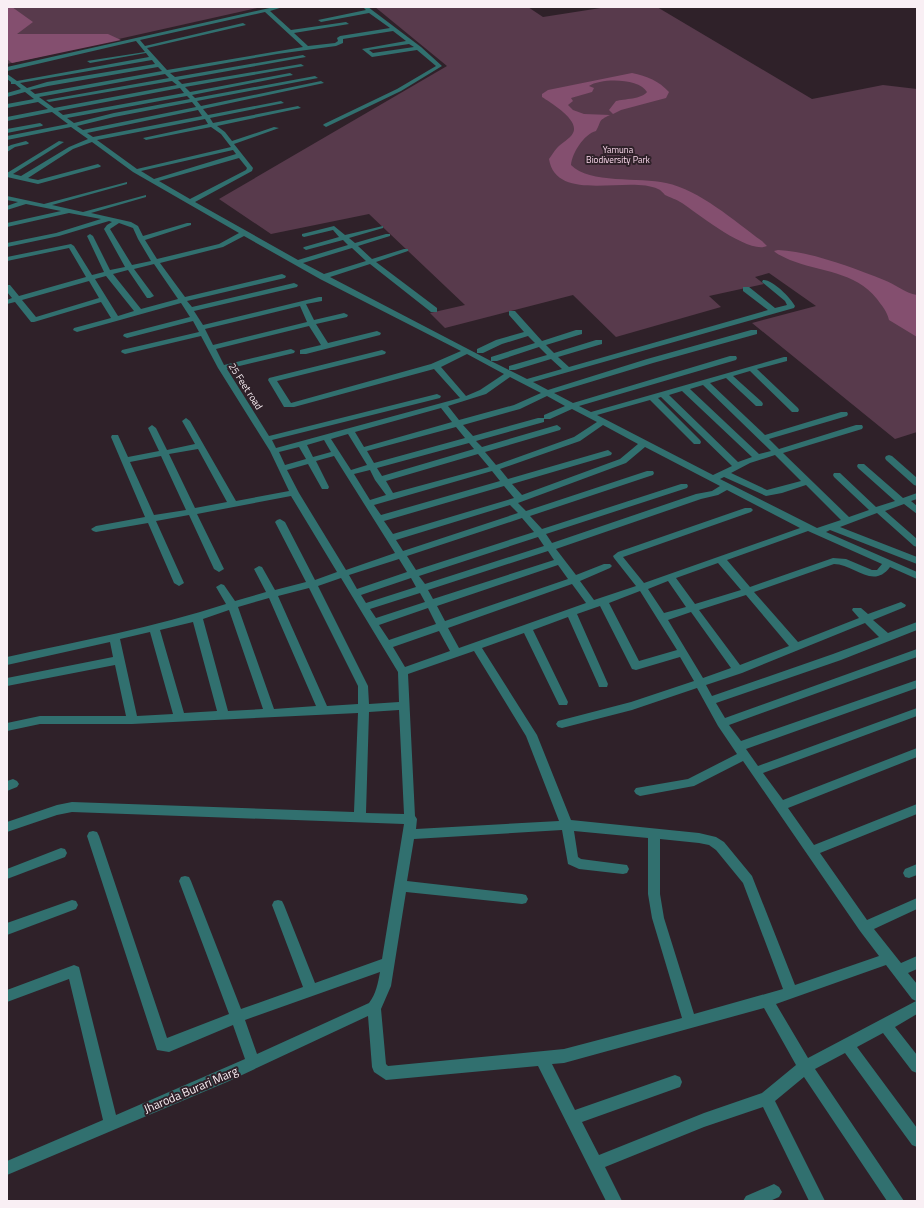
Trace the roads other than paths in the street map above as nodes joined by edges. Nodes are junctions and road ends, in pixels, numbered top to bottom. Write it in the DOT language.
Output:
graph roads {
  1 [pos="281,7"];
  2 [pos="365,7"];
  3 [pos="266,10"];
  4 [pos="371,11"];
  5 [pos="321,20"];
  6 [pos="346,24"];
  7 [pos="243,25"];
  8 [pos="395,29"];
  9 [pos="290,32"];
  10 [pos="138,40"];
  11 [pos="410,42"];
  12 [pos="307,48"];
  13 [pos="419,48"];
  14 [pos="147,50"];
  15 [pos="302,57"];
  16 [pos="153,58"];
  17 [pos="90,62"];
  18 [pos="158,65"];
  19 [pos="301,66"];
  20 [pos="7,69"];
  21 [pos="166,72"];
  22 [pos="290,75"];
  23 [pos="7,76"];
  24 [pos="315,78"];
  25 [pos="174,79"];
  26 [pos="16,83"];
  27 [pos="321,83"];
  28 [pos="7,85"];
  29 [pos="181,86"];
  30 [pos="26,90"];
  31 [pos="188,93"];
  32 [pos="7,95"];
  33 [pos="38,99"];
  34 [pos="193,101"];
  35 [pos="281,103"];
  36 [pos="11,105"];
  37 [pos="298,108"];
  38 [pos="52,109"];
  39 [pos="199,109"];
  40 [pos="61,117"];
  41 [pos="206,117"];
  42 [pos="7,119"];
  43 [pos="40,125"];
  44 [pos="72,125"];
  45 [pos="212,125"];
  46 [pos="326,125"];
  47 [pos="276,128"];
  48 [pos="7,131"];
  49 [pos="82,132"];
  50 [pos="7,138"];
  51 [pos="146,138"];
  52 [pos="92,140"];
  53 [pos="61,142"];
  54 [pos="26,143"];
  55 [pos="233,146"];
  56 [pos="7,150"];
  57 [pos="241,155"];
  58 [pos="98,166"];
  59 [pos="135,171"];
  60 [pos="7,175"];
  61 [pos="23,178"];
  62 [pos="154,181"];
  63 [pos="125,183"];
  64 [pos="144,196"];
  65 [pos="7,198"];
  66 [pos="25,202"];
  67 [pos="190,202"];
  68 [pos="44,206"];
  69 [pos="7,208"];
  70 [pos="70,211"];
  71 [pos="83,214"];
  72 [pos="108,219"];
  73 [pos="118,221"];
  74 [pos="189,224"];
  75 [pos="7,225"];
  76 [pos="380,227"];
  77 [pos="244,233"];
  78 [pos="304,235"];
  79 [pos="388,235"];
  80 [pos="90,236"];
  81 [pos="344,237"];
  82 [pos="141,239"];
  83 [pos="7,245"];
  84 [pos="352,245"];
  85 [pos="306,248"];
  86 [pos="406,250"];
  87 [pos="7,259"];
  88 [pos="155,261"];
  89 [pos="297,262"];
  90 [pos="370,262"];
  91 [pos="129,267"];
  92 [pos="108,273"];
  93 [pos="282,276"];
  94 [pos="323,277"];
  95 [pos="90,278"];
  96 [pos="766,282"];
  97 [pos="294,284"];
  98 [pos="7,287"];
  99 [pos="746,289"];
  100 [pos="150,296"];
  101 [pos="103,299"];
  102 [pos="319,299"];
  103 [pos="16,300"];
  104 [pos="182,300"];
  105 [pos="7,302"];
  106 [pos="302,303"];
  107 [pos="189,310"];
  108 [pos="434,310"];
  109 [pos="774,311"];
  110 [pos="139,312"];
  111 [pos="512,313"];
  112 [pos="344,315"];
  113 [pos="115,318"];
  114 [pos="195,318"];
  115 [pos="311,323"];
  116 [pos="77,330"];
  117 [pos="202,330"];
  118 [pos="579,332"];
  119 [pos="754,332"];
  120 [pos="377,333"];
  121 [pos="529,333"];
  122 [pos="127,336"];
  123 [pos="598,342"];
  124 [pos="539,344"];
  125 [pos="326,346"];
  126 [pos="210,348"];
  127 [pos="291,351"];
  128 [pos="467,351"];
  129 [pos="480,351"];
  130 [pos="125,352"];
  131 [pos="303,352"];
  132 [pos="382,352"];
  133 [pos="550,355"];
  134 [pos="733,358"];
  135 [pos="494,359"];
  136 [pos="784,359"];
  137 [pos="438,364"];
  138 [pos="222,368"];
  139 [pos="751,368"];
  140 [pos="567,370"];
  141 [pos="511,371"];
  142 [pos="727,375"];
  143 [pos="526,382"];
  144 [pos="705,382"];
  145 [pos="684,388"];
  146 [pos="547,393"];
  147 [pos="663,394"];
  148 [pos="437,396"];
  149 [pos="652,397"];
  150 [pos="465,399"];
  151 [pos="759,404"];
  152 [pos="443,406"];
  153 [pos="572,406"];
  154 [pos="795,410"];
  155 [pos="844,414"];
  156 [pos="590,415"];
  157 [pos="186,420"];
  158 [pos="602,422"];
  159 [pos="458,424"];
  160 [pos="859,427"];
  161 [pos="152,428"];
  162 [pos="557,428"];
  163 [pos="350,431"];
  164 [pos="115,437"];
  165 [pos="326,438"];
  166 [pos="763,438"];
  167 [pos="267,439"];
  168 [pos="471,440"];
  169 [pos="697,442"];
  170 [pos="644,443"];
  171 [pos="302,444"];
  172 [pos="200,446"];
  173 [pos="362,450"];
  174 [pos="274,451"];
  175 [pos="481,451"];
  176 [pos="776,451"];
  177 [pos="163,453"];
  178 [pos="336,453"];
  179 [pos="608,453"];
  180 [pos="758,458"];
  181 [pos="889,458"];
  182 [pos="125,460"];
  183 [pos="311,460"];
  184 [pos="737,466"];
  185 [pos="861,466"];
  186 [pos="283,468"];
  187 [pos="371,468"];
  188 [pos="495,468"];
  189 [pos="650,473"];
  190 [pos="724,473"];
  191 [pos="349,474"];
  192 [pos="836,475"];
  193 [pos="713,479"];
  194 [pos="379,480"];
  195 [pos="507,482"];
  196 [pos="807,482"];
  197 [pos="917,483"];
  198 [pos="684,486"];
  199 [pos="727,486"];
  200 [pos="326,487"];
  201 [pos="294,493"];
  202 [pos="917,496"];
  203 [pos="390,497"];
  204 [pos="516,500"];
  205 [pos="903,501"];
  206 [pos="233,504"];
  207 [pos="369,504"];
  208 [pos="748,510"];
  209 [pos="877,511"];
  210 [pos="917,511"];
  211 [pos="191,512"];
  212 [pos="524,515"];
  213 [pos="152,519"];
  214 [pos="379,519"];
  215 [pos="847,521"];
  216 [pos="280,522"];
  217 [pos="830,527"];
  218 [pos="96,529"];
  219 [pos="812,530"];
  220 [pos="540,533"];
  221 [pos="391,538"];
  222 [pos="917,544"];
  223 [pos="551,548"];
  224 [pos="402,555"];
  225 [pos="720,559"];
  226 [pos="560,561"];
  227 [pos="917,561"];
  228 [pos="888,563"];
  229 [pos="607,566"];
  230 [pos="219,569"];
  231 [pos="259,569"];
  232 [pos="414,574"];
  233 [pos="344,575"];
  234 [pos="917,576"];
  235 [pos="670,577"];
  236 [pos="574,580"];
  237 [pos="179,583"];
  238 [pos="312,584"];
  239 [pos="221,587"];
  240 [pos="642,587"];
  241 [pos="423,589"];
  242 [pos="748,591"];
  243 [pos="272,593"];
  244 [pos="355,593"];
  245 [pos="603,601"];
  246 [pos="232,605"];
  247 [pos="432,605"];
  248 [pos="592,605"];
  249 [pos="901,605"];
  250 [pos="364,607"];
  251 [pos="693,608"];
  252 [pos="857,610"];
  253 [pos="570,612"];
  254 [pos="197,617"];
  255 [pos="661,618"];
  256 [pos="867,619"];
  257 [pos="373,623"];
  258 [pos="442,626"];
  259 [pos="917,626"];
  260 [pos="154,628"];
  261 [pos="527,628"];
  262 [pos="114,637"];
  263 [pos="886,638"];
  264 [pos="387,645"];
  265 [pos="476,646"];
  266 [pos="796,647"];
  267 [pos="683,652"];
  268 [pos="456,653"];
  269 [pos="916,654"];
  270 [pos="119,660"];
  271 [pos="7,661"];
  272 [pos="738,670"];
  273 [pos="403,672"];
  274 [pos="7,682"];
  275 [pos="699,683"];
  276 [pos="602,684"];
  277 [pos="917,684"];
  278 [pos="709,701"];
  279 [pos="563,702"];
  280 [pos="405,706"];
  281 [pos="364,708"];
  282 [pos="323,710"];
  283 [pos="917,712"];
  284 [pos="270,713"];
  285 [pos="224,716"];
  286 [pos="180,718"];
  287 [pos="132,720"];
  288 [pos="722,723"];
  289 [pos="562,724"];
  290 [pos="7,727"];
  291 [pos="742,751"];
  292 [pos="917,752"];
  293 [pos="756,771"];
  294 [pos="640,791"];
  295 [pos="781,806"];
  296 [pos="917,809"];
  297 [pos="360,817"];
  298 [pos="411,819"];
  299 [pos="566,825"];
  300 [pos="7,827"];
  301 [pos="409,834"];
  302 [pos="654,834"];
  303 [pos="93,836"];
  304 [pos="812,851"];
  305 [pos="61,853"];
  306 [pos="623,869"];
  307 [pos="7,874"];
  308 [pos="185,881"];
  309 [pos="400,886"];
  310 [pos="522,899"];
  311 [pos="917,903"];
  312 [pos="72,905"];
  313 [pos="278,905"];
  314 [pos="866,927"];
  315 [pos="7,930"];
  316 [pos="889,958"];
  317 [pos="917,962"];
  318 [pos="388,963"];
  319 [pos="899,971"];
  320 [pos="311,991"];
  321 [pos="791,993"];
  322 [pos="7,996"];
  323 [pos="767,1001"];
  324 [pos="917,1005"];
  325 [pos="374,1007"];
  326 [pos="237,1017"];
  327 [pos="690,1022"];
  328 [pos="885,1025"];
  329 [pos="847,1045"];
  330 [pos="542,1059"];
  331 [pos="253,1064"];
  332 [pos="805,1066"];
  333 [pos="917,1066"];
  334 [pos="675,1082"];
  335 [pos="766,1099"];
  336 [pos="572,1118"];
  337 [pos="111,1125"];
  338 [pos="917,1140"];
  339 [pos="595,1164"];
  340 [pos="7,1168"];
  341 [pos="774,1192"];
  342 [pos="614,1201"];
  343 [pos="751,1201"];
  344 [pos="818,1201"];
  345 [pos="894,1201"];
  1 -- 3 [label="street"];
  2 -- 4 [label="street"];
  3 -- 9 [label="street"];
  3 -- 10 [label="street"];
  4 -- 5 [label="street"];
  4 -- 8 [label="street"];
  6 -- 9 [label="street"];
  7 -- 14 [label="street"];
  8 -- 11 [label="street"];
  8 -- 12 [label="street"];
  9 -- 12 [label="street"];
  10 -- 14 [label="street"];
  10 -- 20 [label="street"];
  11 -- 13 [label="street"];
  11 -- 13 [label="street"];
  12 -- 21 [label="street"];
  13 -- 46 [label="street"];
  14 -- 16 [label="street"];
  14 -- 17 [label="street"];
  15 -- 25 [label="street"];
  16 -- 18 [label="street"];
  16 -- 26 [label="street"];
  18 -- 21 [label="street"];
  18 -- 30 [label="street"];
  19 -- 29 [label="street"];
  21 -- 25 [label="street"];
  21 -- 33 [label="street"];
  22 -- 31 [label="street"];
  23 -- 26 [label="street"];
  24 -- 34 [label="street"];
  25 -- 29 [label="street"];
  25 -- 33 [label="street"];
  26 -- 28 [label="street"];
  26 -- 30 [label="street"];
  27 -- 39 [label="street"];
  29 -- 31 [label="street"];
  29 -- 38 [label="street"];
  30 -- 32 [label="street"];
  30 -- 33 [label="street"];
  31 -- 34 [label="street"];
  31 -- 40 [label="street"];
  33 -- 36 [label="street"];
  33 -- 38 [label="street"];
  34 -- 39 [label="street"];
  34 -- 44 [label="street"];
  35 -- 41 [label="street"];
  37 -- 45 [label="street"];
  38 -- 40 [label="street"];
  38 -- 42 [label="street"];
  39 -- 41 [label="street"];
  39 -- 49 [label="street"];
  40 -- 44 [label="street"];
  41 -- 45 [label="street"];
  41 -- 52 [label="street"];
  43 -- 48 [label="street"];
  44 -- 49 [label="street"];
  44 -- 50 [label="street"];
  45 -- 51 [label="street"];
  45 -- 55 [label="street"];
  47 -- 55 [label="street"];
  49 -- 52 [label="street"];
  52 -- 59 [label="street"];
  52 -- 61 [label="street"];
  53 -- 60 [label="street"];
  54 -- 56 [label="street"];
  55 -- 57 [label="street"];
  55 -- 59 [label="street"];
  57 -- 62 [label="street"];
  57 -- 67 [label="street"];
  58 -- 61 [label="street"];
  59 -- 62 [label="street"];
  60 -- 61 [label="street"];
  62 -- 67 [label="street"];
  63 -- 68 [label="street"];
  64 -- 71 [label="street"];
  65 -- 66 [label="street, 25 Feet road"];
  66 -- 68 [label="street, 25 Feet road"];
  66 -- 69 [label="street"];
  67 -- 77 [label="street"];
  68 -- 70 [label="street, 25 Feet road"];
  70 -- 71 [label="street, 25 Feet road"];
  70 -- 75 [label="street"];
  71 -- 72 [label="street, 25 Feet road"];
  72 -- 73 [label="street, 25 Feet road"];
  72 -- 83 [label="street"];
  73 -- 82 [label="street, 25 Feet road"];
  73 -- 91 [label="street"];
  74 -- 82 [label="street"];
  76 -- 81 [label="street"];
  77 -- 88 [label="street"];
  77 -- 89 [label="street"];
  78 -- 81 [label="street"];
  79 -- 84 [label="street"];
  80 -- 92 [label="street"];
  81 -- 84 [label="street"];
  81 -- 85 [label="street"];
  82 -- 88 [label="street, 25 Feet road"];
  84 -- 89 [label="street"];
  84 -- 90 [label="street"];
  86 -- 90 [label="street"];
  87 -- 95 [label="street"];
  88 -- 91 [label="street"];
  88 -- 104 [label="street, 25 Feet road"];
  89 -- 94 [label="street"];
  90 -- 94 [label="street"];
  90 -- 108 [label="street"];
  91 -- 92 [label="street"];
  91 -- 100 [label="street"];
  92 -- 95 [label="street"];
  92 -- 110 [label="street"];
  93 -- 104 [label="street"];
  94 -- 128 [label="street"];
  95 -- 101 [label="street"];
  95 -- 103 [label="street"];
  96 -- 109 [label="street"];
  97 -- 107 [label="street"];
  98 -- 103 [label="street"];
  99 -- 109 [label="street"];
  101 -- 103 [label="street"];
  101 -- 113 [label="street"];
  102 -- 106 [label="street"];
  103 -- 105 [label="street"];
  104 -- 107 [label="street, 25 Feet road"];
  104 -- 110 [label="street"];
  106 -- 115 [label="street"];
  106 -- 117 [label="street"];
  107 -- 114 [label="street, 25 Feet road"];
  109 -- 140 [label="street"];
  110 -- 113 [label="street"];
  111 -- 121 [label="street"];
  112 -- 115 [label="street"];
  113 -- 116 [label="street"];
  114 -- 117 [label="street, 25 Feet road"];
  114 -- 122 [label="street"];
  115 -- 125 [label="street"];
  115 -- 126 [label="street"];
  117 -- 126 [label="street, 25 Feet road"];
  117 -- 130 [label="street"];
  118 -- 124 [label="street"];
  119 -- 146 [label="street"];
  120 -- 125 [label="street"];
  121 -- 124 [label="street"];
  121 -- 129 [label="street"];
  123 -- 133 [label="street"];
  124 -- 133 [label="street"];
  124 -- 135 [label="street"];
  125 -- 131 [label="street"];
  126 -- 138 [label="street, 25 Feet road"];
  127 -- 138 [label="street"];
  128 -- 137 [label="street"];
  128 -- 141 [label="street"];
  132 -- 137 [label="street"];
  133 -- 140 [label="street"];
  133 -- 141 [label="street"];
  134 -- 153 [label="street"];
  136 -- 139 [label="street"];
  137 -- 150 [label="street"];
  138 -- 167 [label="street, 25 Feet road"];
  139 -- 142 [label="street"];
  139 -- 154 [label="street"];
  140 -- 143 [label="street"];
  141 -- 143 [label="street"];
  141 -- 150 [label="street"];
  142 -- 144 [label="street"];
  142 -- 151 [label="street"];
  143 -- 146 [label="street"];
  144 -- 145 [label="street"];
  144 -- 166 [label="street"];
  145 -- 147 [label="street"];
  145 -- 180 [label="street"];
  146 -- 153 [label="street"];
  146 -- 159 [label="street"];
  147 -- 149 [label="street"];
  147 -- 184 [label="street"];
  148 -- 167 [label="street"];
  149 -- 156 [label="street"];
  149 -- 169 [label="street"];
  150 -- 152 [label="street"];
  152 -- 159 [label="street"];
  152 -- 163 [label="street"];
  153 -- 156 [label="street"];
  153 -- 168 [label="street"];
  155 -- 166 [label="street"];
  156 -- 158 [label="street"];
  157 -- 172 [label="street"];
  158 -- 170 [label="street"];
  158 -- 188 [label="street"];
  159 -- 168 [label="street"];
  159 -- 173 [label="street"];
  160 -- 176 [label="street"];
  161 -- 177 [label="street"];
  162 -- 175 [label="street"];
  163 -- 165 [label="street"];
  163 -- 173 [label="street"];
  164 -- 182 [label="street"];
  165 -- 171 [label="street"];
  165 -- 178 [label="street"];
  166 -- 176 [label="street"];
  167 -- 174 [label="street, 25 Feet road"];
  168 -- 175 [label="street"];
  168 -- 187 [label="street"];
  170 -- 193 [label="street"];
  170 -- 204 [label="street"];
  171 -- 174 [label="street"];
  171 -- 183 [label="street"];
  172 -- 177 [label="street"];
  172 -- 206 [label="street"];
  173 -- 187 [label="street"];
  174 -- 186 [label="street, 25 Feet road"];
  175 -- 188 [label="street"];
  175 -- 194 [label="street"];
  176 -- 180 [label="street"];
  176 -- 196 [label="street"];
  177 -- 182 [label="street"];
  177 -- 211 [label="street"];
  178 -- 183 [label="street"];
  178 -- 191 [label="street"];
  179 -- 195 [label="street"];
  180 -- 184 [label="street"];
  181 -- 197 [label="street"];
  182 -- 213 [label="street"];
  183 -- 186 [label="street"];
  183 -- 200 [label="street"];
  184 -- 190 [label="street"];
  185 -- 205 [label="street"];
  186 -- 201 [label="street, 25 Feet road"];
  187 -- 191 [label="street"];
  187 -- 194 [label="street"];
  188 -- 195 [label="street"];
  188 -- 203 [label="street"];
  189 -- 212 [label="street"];
  190 -- 193 [label="street"];
  190 -- 196 [label="street"];
  191 -- 207 [label="street"];
  192 -- 209 [label="street"];
  193 -- 199 [label="street"];
  194 -- 203 [label="street"];
  195 -- 204 [label="street"];
  195 -- 214 [label="street"];
  196 -- 215 [label="street"];
  198 -- 220 [label="street"];
  199 -- 219 [label="street"];
  199 -- 223 [label="street"];
  201 -- 206 [label="street"];
  201 -- 233 [label="street, 25 Feet road"];
  202 -- 205 [label="street"];
  203 -- 207 [label="street"];
  204 -- 212 [label="street"];
  204 -- 221 [label="street"];
  205 -- 209 [label="street"];
  205 -- 210 [label="street"];
  206 -- 211 [label="street"];
  207 -- 214 [label="street"];
  208 -- 240 [label="street"];
  209 -- 215 [label="street"];
  209 -- 222 [label="street"];
  211 -- 213 [label="street"];
  211 -- 230 [label="street"];
  212 -- 220 [label="street"];
  212 -- 224 [label="street"];
  213 -- 218 [label="street"];
  213 -- 237 [label="street"];
  214 -- 221 [label="street"];
  215 -- 217 [label="street"];
  216 -- 238 [label="street"];
  217 -- 219 [label="street"];
  217 -- 227 [label="street"];
  219 -- 225 [label="street"];
  219 -- 228 [label="street"];
  220 -- 223 [label="street"];
  220 -- 232 [label="street"];
  221 -- 224 [label="street"];
  223 -- 226 [label="street"];
  223 -- 241 [label="street"];
  224 -- 232 [label="street"];
  224 -- 233 [label="street"];
  225 -- 235 [label="street"];
  225 -- 242 [label="street"];
  226 -- 236 [label="street"];
  226 -- 247 [label="street"];
  228 -- 234 [label="street"];
  228 -- 242 [label="street"];
  229 -- 236 [label="street"];
  231 -- 243 [label="street"];
  232 -- 241 [label="street"];
  232 -- 244 [label="street"];
  233 -- 238 [label="street"];
  233 -- 244 [label="street, 25 Feet road"];
  235 -- 240 [label="street"];
  235 -- 251 [label="street"];
  236 -- 248 [label="street"];
  236 -- 258 [label="street"];
  238 -- 243 [label="street"];
  238 -- 281 [label="street"];
  239 -- 246 [label="street"];
  240 -- 245 [label="street"];
  240 -- 255 [label="street"];
  241 -- 247 [label="street"];
  241 -- 250 [label="street"];
  242 -- 251 [label="street"];
  242 -- 266 [label="street"];
  243 -- 246 [label="street"];
  243 -- 282 [label="street"];
  244 -- 250 [label="street, 25 Feet road"];
  245 -- 248 [label="street"];
  245 -- 267 [label="street"];
  246 -- 254 [label="street"];
  246 -- 284 [label="street"];
  247 -- 257 [label="street"];
  247 -- 258 [label="street"];
  248 -- 253 [label="street"];
  249 -- 256 [label="street"];
  250 -- 257 [label="street, 25 Feet road"];
  251 -- 255 [label="street"];
  251 -- 272 [label="street"];
  252 -- 256 [label="street"];
  253 -- 261 [label="street"];
  253 -- 276 [label="street"];
  254 -- 260 [label="street"];
  254 -- 285 [label="street"];
  255 -- 267 [label="street"];
  256 -- 263 [label="street"];
  256 -- 266 [label="street"];
  257 -- 264 [label="street, 25 Feet road"];
  258 -- 264 [label="street"];
  258 -- 268 [label="street"];
  259 -- 263 [label="street"];
  260 -- 262 [label="street"];
  260 -- 286 [label="street"];
  261 -- 265 [label="street"];
  261 -- 279 [label="street"];
  262 -- 270 [label="street"];
  262 -- 271 [label="street"];
  263 -- 278 [label="street"];
  264 -- 273 [label="street, 25 Feet road"];
  265 -- 268 [label="street"];
  265 -- 299 [label="street"];
  266 -- 272 [label="street"];
  267 -- 275 [label="street"];
  268 -- 273 [label="street"];
  269 -- 288 [label="street"];
  270 -- 274 [label="street"];
  270 -- 287 [label="street"];
  272 -- 275 [label="street"];
  273 -- 280 [label="street"];
  275 -- 278 [label="street"];
  275 -- 289 [label="street"];
  277 -- 291 [label="street"];
  278 -- 288 [label="street"];
  280 -- 281 [label="street"];
  280 -- 298 [label="street"];
  281 -- 282 [label="street"];
  281 -- 297 [label="street"];
  282 -- 284 [label="street"];
  283 -- 293 [label="street"];
  284 -- 285 [label="street"];
  285 -- 286 [label="street"];
  286 -- 287 [label="street"];
  287 -- 290 [label="street"];
  288 -- 291 [label="street"];
  291 -- 293 [label="street"];
  291 -- 294 [label="street"];
  292 -- 295 [label="street"];
  293 -- 295 [label="street"];
  295 -- 304 [label="street"];
  296 -- 304 [label="street"];
  297 -- 298 [label="street"];
  297 -- 300 [label="street"];
  298 -- 301 [label="street"];
  299 -- 301 [label="street"];
  299 -- 302 [label="street"];
  299 -- 306 [label="street"];
  301 -- 309 [label="street"];
  302 -- 321 [label="street"];
  302 -- 327 [label="street"];
  303 -- 326 [label="street"];
  304 -- 314 [label="street"];
  305 -- 307 [label="street"];
  308 -- 326 [label="street"];
  309 -- 310 [label="street"];
  309 -- 318 [label="street"];
  311 -- 314 [label="street"];
  312 -- 315 [label="street"];
  313 -- 320 [label="street"];
  314 -- 316 [label="street"];
  316 -- 319 [label="street"];
  316 -- 321 [label="street"];
  317 -- 319 [label="street"];
  318 -- 320 [label="street"];
  318 -- 325 [label="street"];
  319 -- 324 [label="street"];
  320 -- 326 [label="street"];
  321 -- 323 [label="street"];
  322 -- 337 [label="street"];
  323 -- 327 [label="street"];
  323 -- 332 [label="street"];
  324 -- 328 [label="street"];
  325 -- 330 [label="street"];
  325 -- 331 [label="street, Jharoda Burari Marg"];
  326 -- 331 [label="street"];
  327 -- 330 [label="street"];
  328 -- 329 [label="street"];
  328 -- 333 [label="street"];
  329 -- 332 [label="street"];
  329 -- 338 [label="street"];
  330 -- 336 [label="street"];
  331 -- 337 [label="street, Jharoda Burari Marg"];
  332 -- 335 [label="street"];
  332 -- 345 [label="street"];
  334 -- 336 [label="street"];
  335 -- 339 [label="street"];
  335 -- 344 [label="street"];
  336 -- 339 [label="street"];
  337 -- 340 [label="street, Jharoda Burari Marg"];
  339 -- 342 [label="street"];
  341 -- 343 [label="street"];
}
